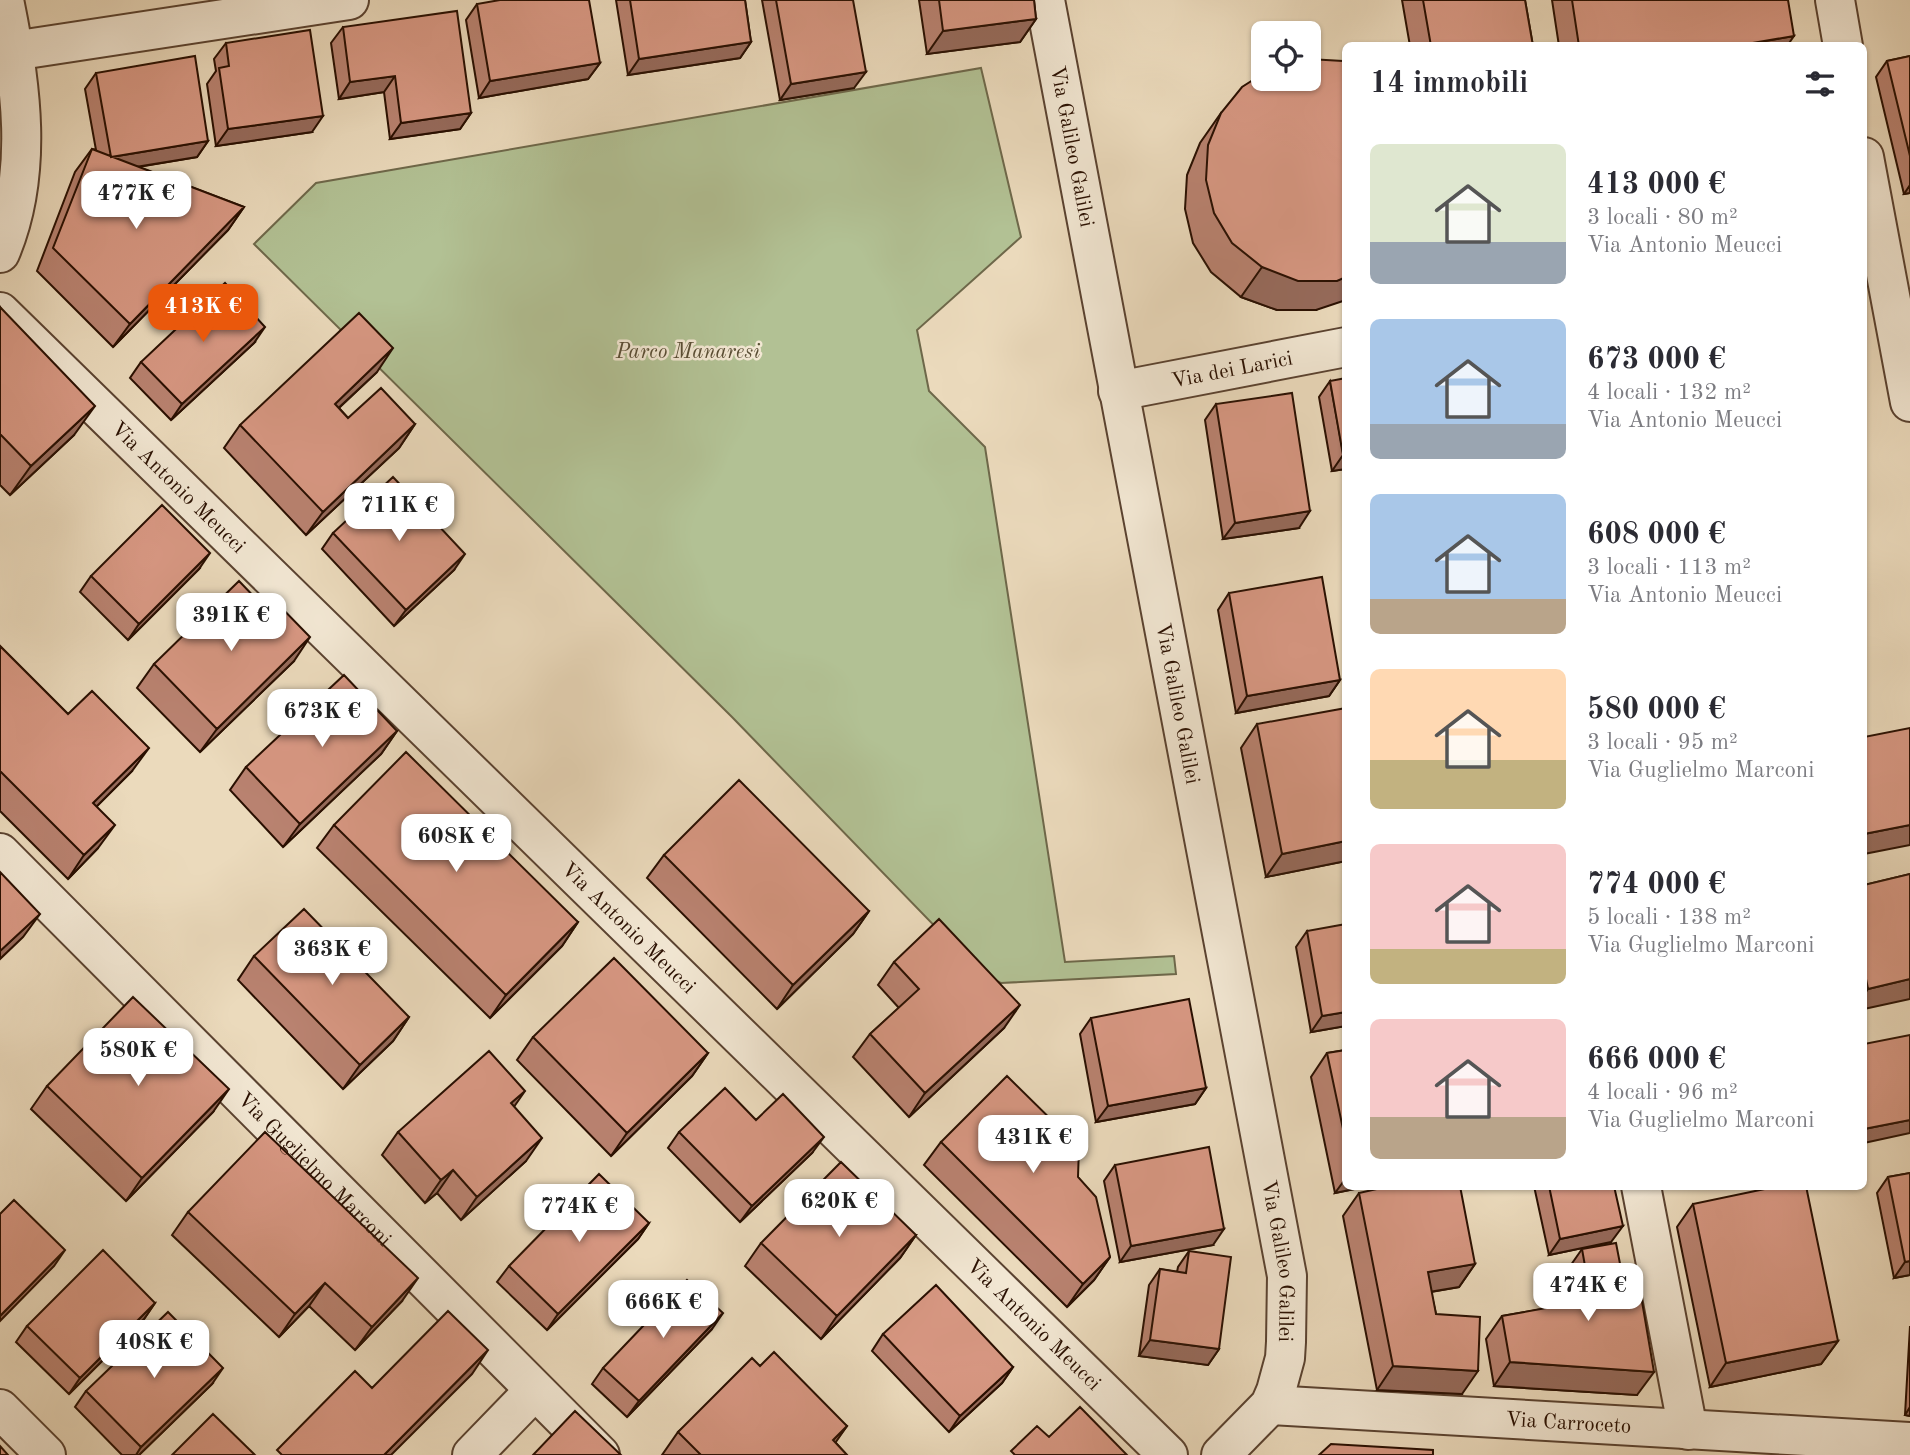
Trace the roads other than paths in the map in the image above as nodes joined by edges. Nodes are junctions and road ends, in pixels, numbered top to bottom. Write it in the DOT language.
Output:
graph roads {
  1 [pos="4,0"];
  2 [pos="349,0"];
  3 [pos="1045,0"];
  4 [pos="1835,0"];
  5 [pos="1842,42"];
  6 [pos="7,52"];
  7 [pos="1867,170"];
  8 [pos="1884,242"];
  9 [pos="0,253"];
  10 [pos="0,312"];
  11 [pos="1342,348"];
  12 [pos="1118,391"];
  13 [pos="1910,401"];
  14 [pos="0,853"];
  15 [pos="1642,1190"];
  16 [pos="534,1391"];
  17 [pos="1270,1405"];
  18 [pos="0,1409"];
  19 [pos="1688,1430"];
  20 [pos="1909,1447"];
  21 [pos="46,1455"];
  22 [pos="472,1455"];
  23 [pos="600,1455"];
  24 [pos="1168,1455"];
  25 [pos="1221,1455"];
  1 -- 6 [label="street"];
  2 -- 6 [label="street"];
  3 -- 12 [label="street, Via Galileo Galilei"];
  4 -- 5 [label="street"];
  6 -- 9 [label="street"];
  7 -- 8 [label="street"];
  8 -- 13 [label="street"];
  10 -- 24 [label="street, Via Antonio Meucci"];
  11 -- 12 [label="street, Via dei Larici"];
  12 -- 17 [label="street, Via Galileo Galilei"];
  14 -- 16 [label="street, Via Guglielmo Marconi"];
  15 -- 19 [label="street"];
  16 -- 22 [label="street"];
  16 -- 23 [label="street, Via Guglielmo Marconi"];
  17 -- 19 [label="street, Via Carroceto"];
  17 -- 25 [label="street"];
  18 -- 21 [label="street"];
  19 -- 20 [label="street, Via Carroceto"];
}
